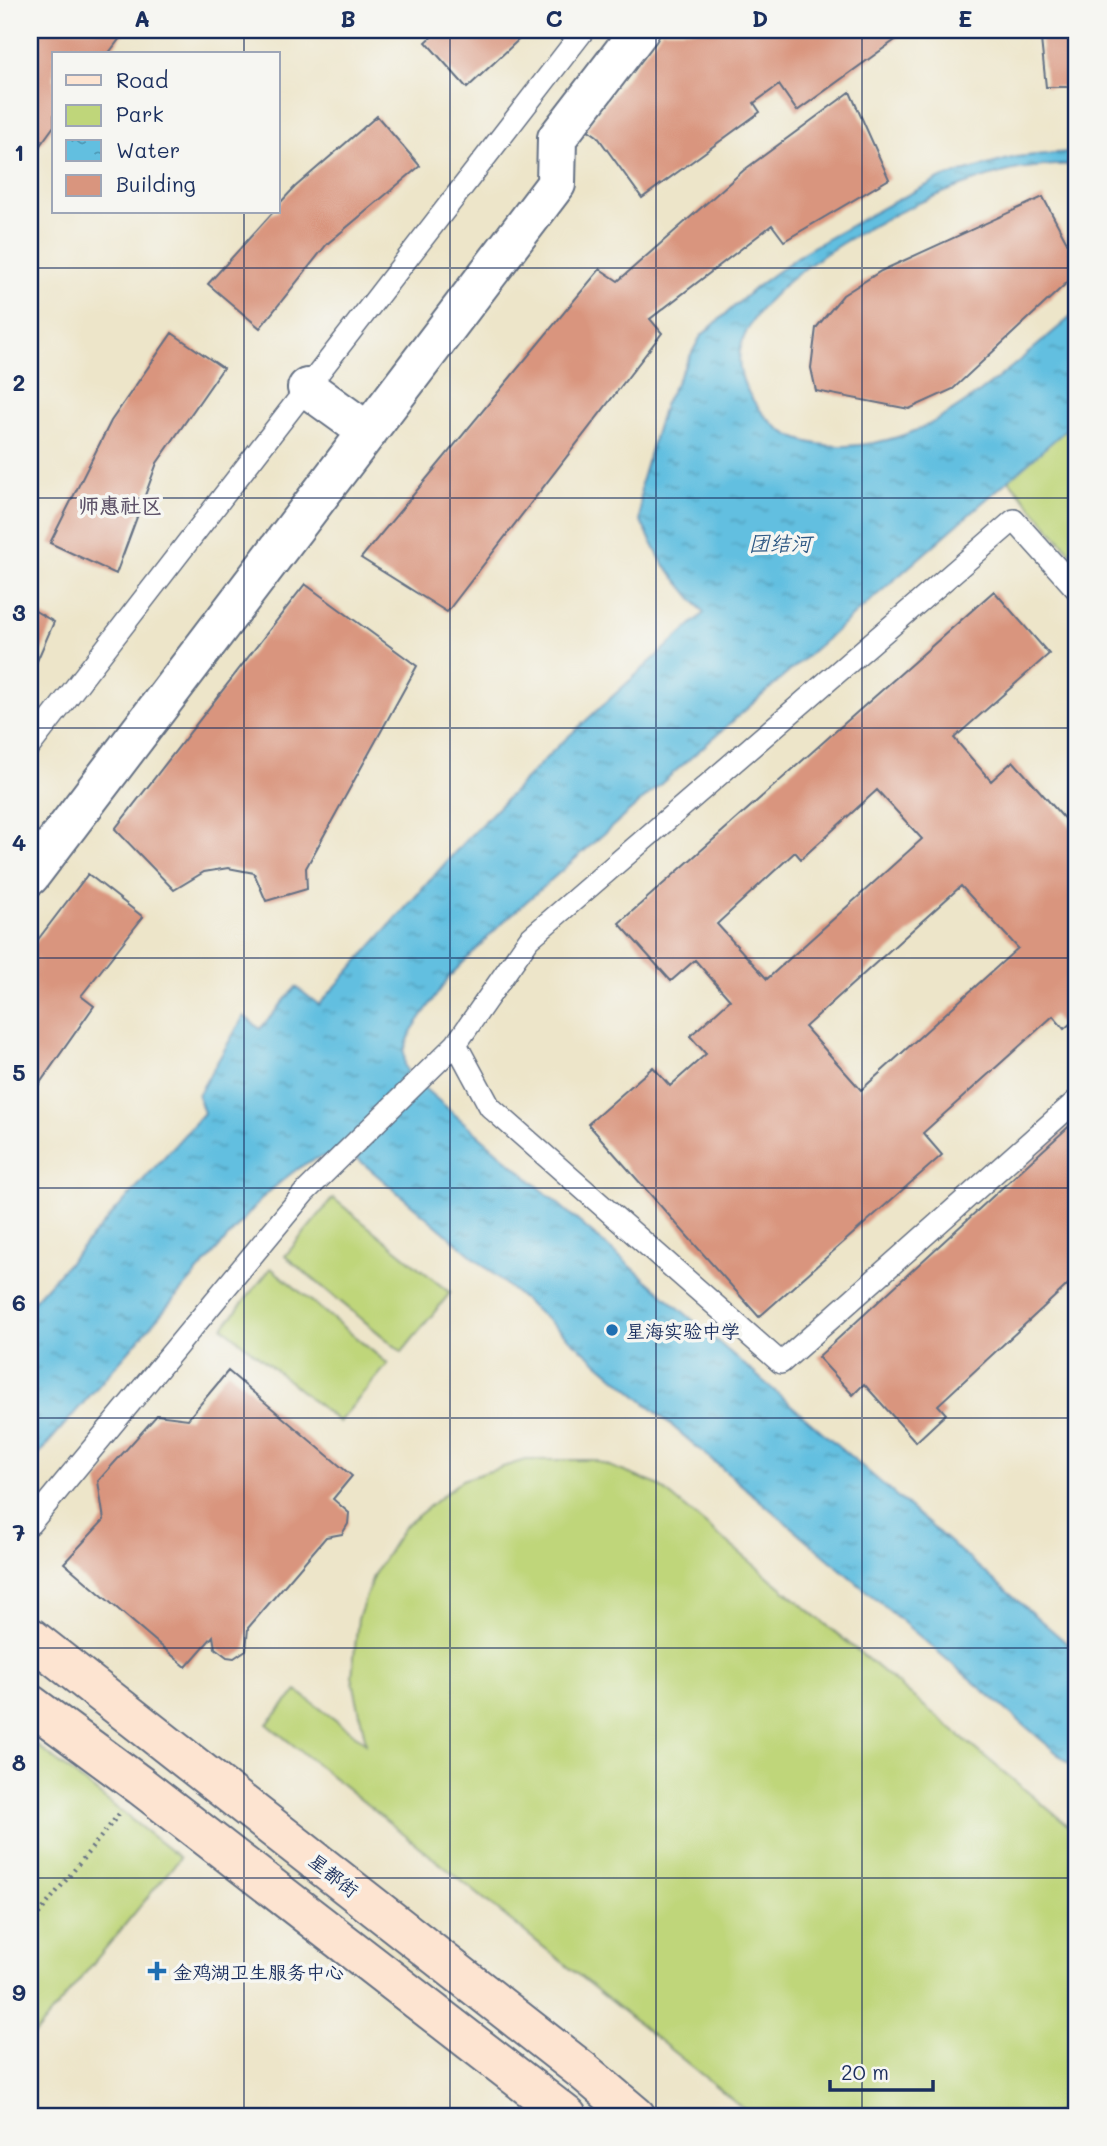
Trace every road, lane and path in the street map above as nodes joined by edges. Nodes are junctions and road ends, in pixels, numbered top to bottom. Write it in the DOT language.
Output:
graph roads {
  1 [pos="584,30"];
  2 [pos="640,30"];
  3 [pos="307,388"];
  4 [pos="368,432"];
  5 [pos="1077,590"];
  6 [pos="30,746"];
  7 [pos="30,876"];
  8 [pos="456,1044"];
  9 [pos="1077,1100"];
  10 [pos="30,1524"];
  11 [pos="30,1637"];
  12 [pos="30,1704"];
  13 [pos="141,1786"];
  14 [pos="30,1925"];
  15 [pos="567,2116"];
  16 [pos="636,2116"];
  1 -- 3 [label="lane"];
  2 -- 4 [label="street"];
  3 -- 4 [label="street"];
  3 -- 6 [label="lane"];
  4 -- 7 [label="street"];
  5 -- 8 [label="lane"];
  8 -- 9 [label="lane"];
  8 -- 10 [label="lane"];
  11 -- 16 [label="main road, 星都街"];
  12 -- 13 [label="main road"];
  13 -- 14 [label="path"];
  13 -- 15 [label="main road"];
}
